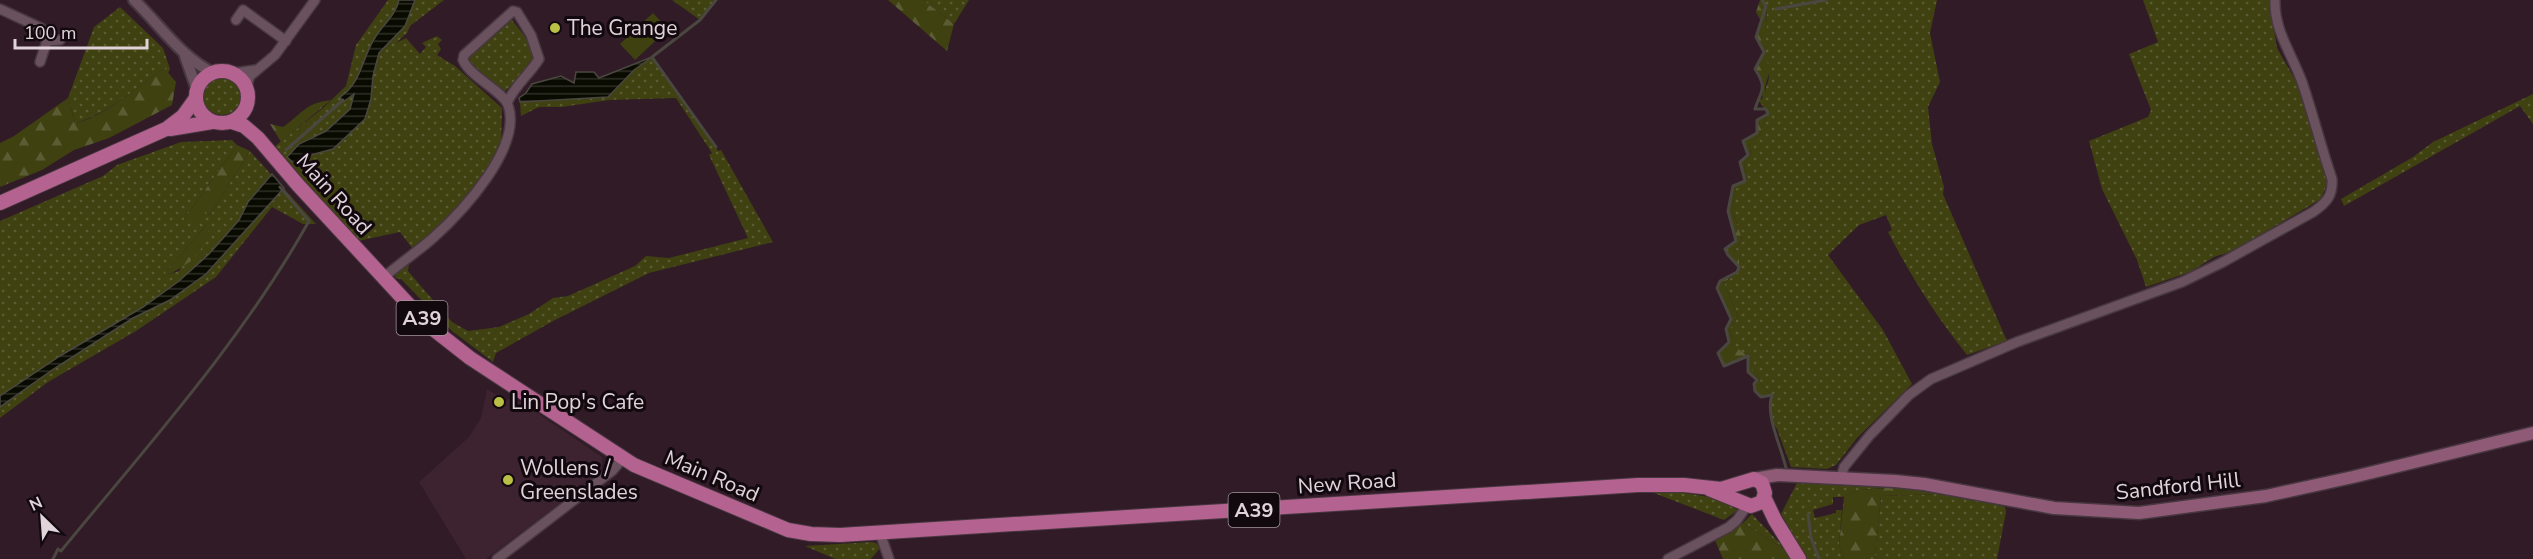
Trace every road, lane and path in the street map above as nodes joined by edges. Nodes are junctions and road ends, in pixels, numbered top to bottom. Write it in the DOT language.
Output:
graph roads {
  1 [pos="134,0"];
  2 [pos="315,0"];
  3 [pos="2275,0"];
  4 [pos="0,9"];
  5 [pos="236,20"];
  6 [pos="60,39"];
  7 [pos="47,41"];
  8 [pos="286,41"];
  9 [pos="185,56"];
  10 [pos="40,62"];
  11 [pos="257,69"];
  12 [pos="213,73"];
  13 [pos="234,74"];
  14 [pos="246,87"];
  15 [pos="196,94"];
  16 [pos="248,101"];
  17 [pos="507,103"];
  18 [pos="231,122"];
  19 [pos="212,123"];
  20 [pos="166,129"];
  21 [pos="258,138"];
  22 [pos="0,203"];
  23 [pos="383,278"];
  24 [pos="2533,433"];
  25 [pos="623,458"];
  26 [pos="1785,476"];
  27 [pos="1841,478"];
  28 [pos="1747,481"];
  29 [pos="1709,489"];
  30 [pos="1765,495"];
  31 [pos="1747,504"];
  32 [pos="1775,520"];
  33 [pos="880,533"];
  34 [pos="497,559"];
  35 [pos="889,559"];
  36 [pos="1668,559"];
  37 [pos="1798,559"];
  1 -- 9 [label="street"];
  2 -- 8 [label="street"];
  3 -- 27 [label="street"];
  4 -- 7 [label="street"];
  5 -- 8 [label="street"];
  6 -- 7 [label="street"];
  7 -- 10 [label="street"];
  8 -- 11 [label="street"];
  9 -- 12 [label="street"];
  9 -- 15 [label="street"];
  11 -- 13 [label="street"];
  11 -- 14 [label="street"];
  12 -- 13 [label="main road"];
  12 -- 15 [label="main road"];
  13 -- 14 [label="main road"];
  14 -- 16 [label="main road, A39"];
  15 -- 19 [label="main road"];
  15 -- 20 [label="main road"];
  16 -- 18 [label="main road"];
  16 -- 21 [label="main road, Main Road / A39"];
  17 -- 17 [label="street"];
  17 -- 23 [label="street"];
  18 -- 19 [label="main road"];
  18 -- 21 [label="main road, Main Road / A39"];
  19 -- 20 [label="main road"];
  20 -- 22 [label="main road"];
  21 -- 23 [label="main road, Main Road / A39"];
  23 -- 25 [label="main road, Main Road / A39"];
  24 -- 27 [label="main road, Sandford Hill"];
  25 -- 33 [label="main road, Main Road / A39"];
  25 -- 34 [label="street"];
  26 -- 27 [label="main road, Sandford Hill"];
  26 -- 28 [label="main road, Sandford Hill"];
  26 -- 30 [label="main road"];
  28 -- 29 [label="main road, New Road / A39"];
  28 -- 30 [label="main road, A39"];
  28 -- 31 [label="main road"];
  29 -- 31 [label="main road, New Road / A39"];
  29 -- 33 [label="main road, New Road / A39"];
  30 -- 31 [label="main road"];
  30 -- 32 [label="main road, A39"];
  31 -- 32 [label="main road, A39"];
  31 -- 36 [label="street"];
  32 -- 37 [label="main road, A39"];
  33 -- 35 [label="street"];
}
